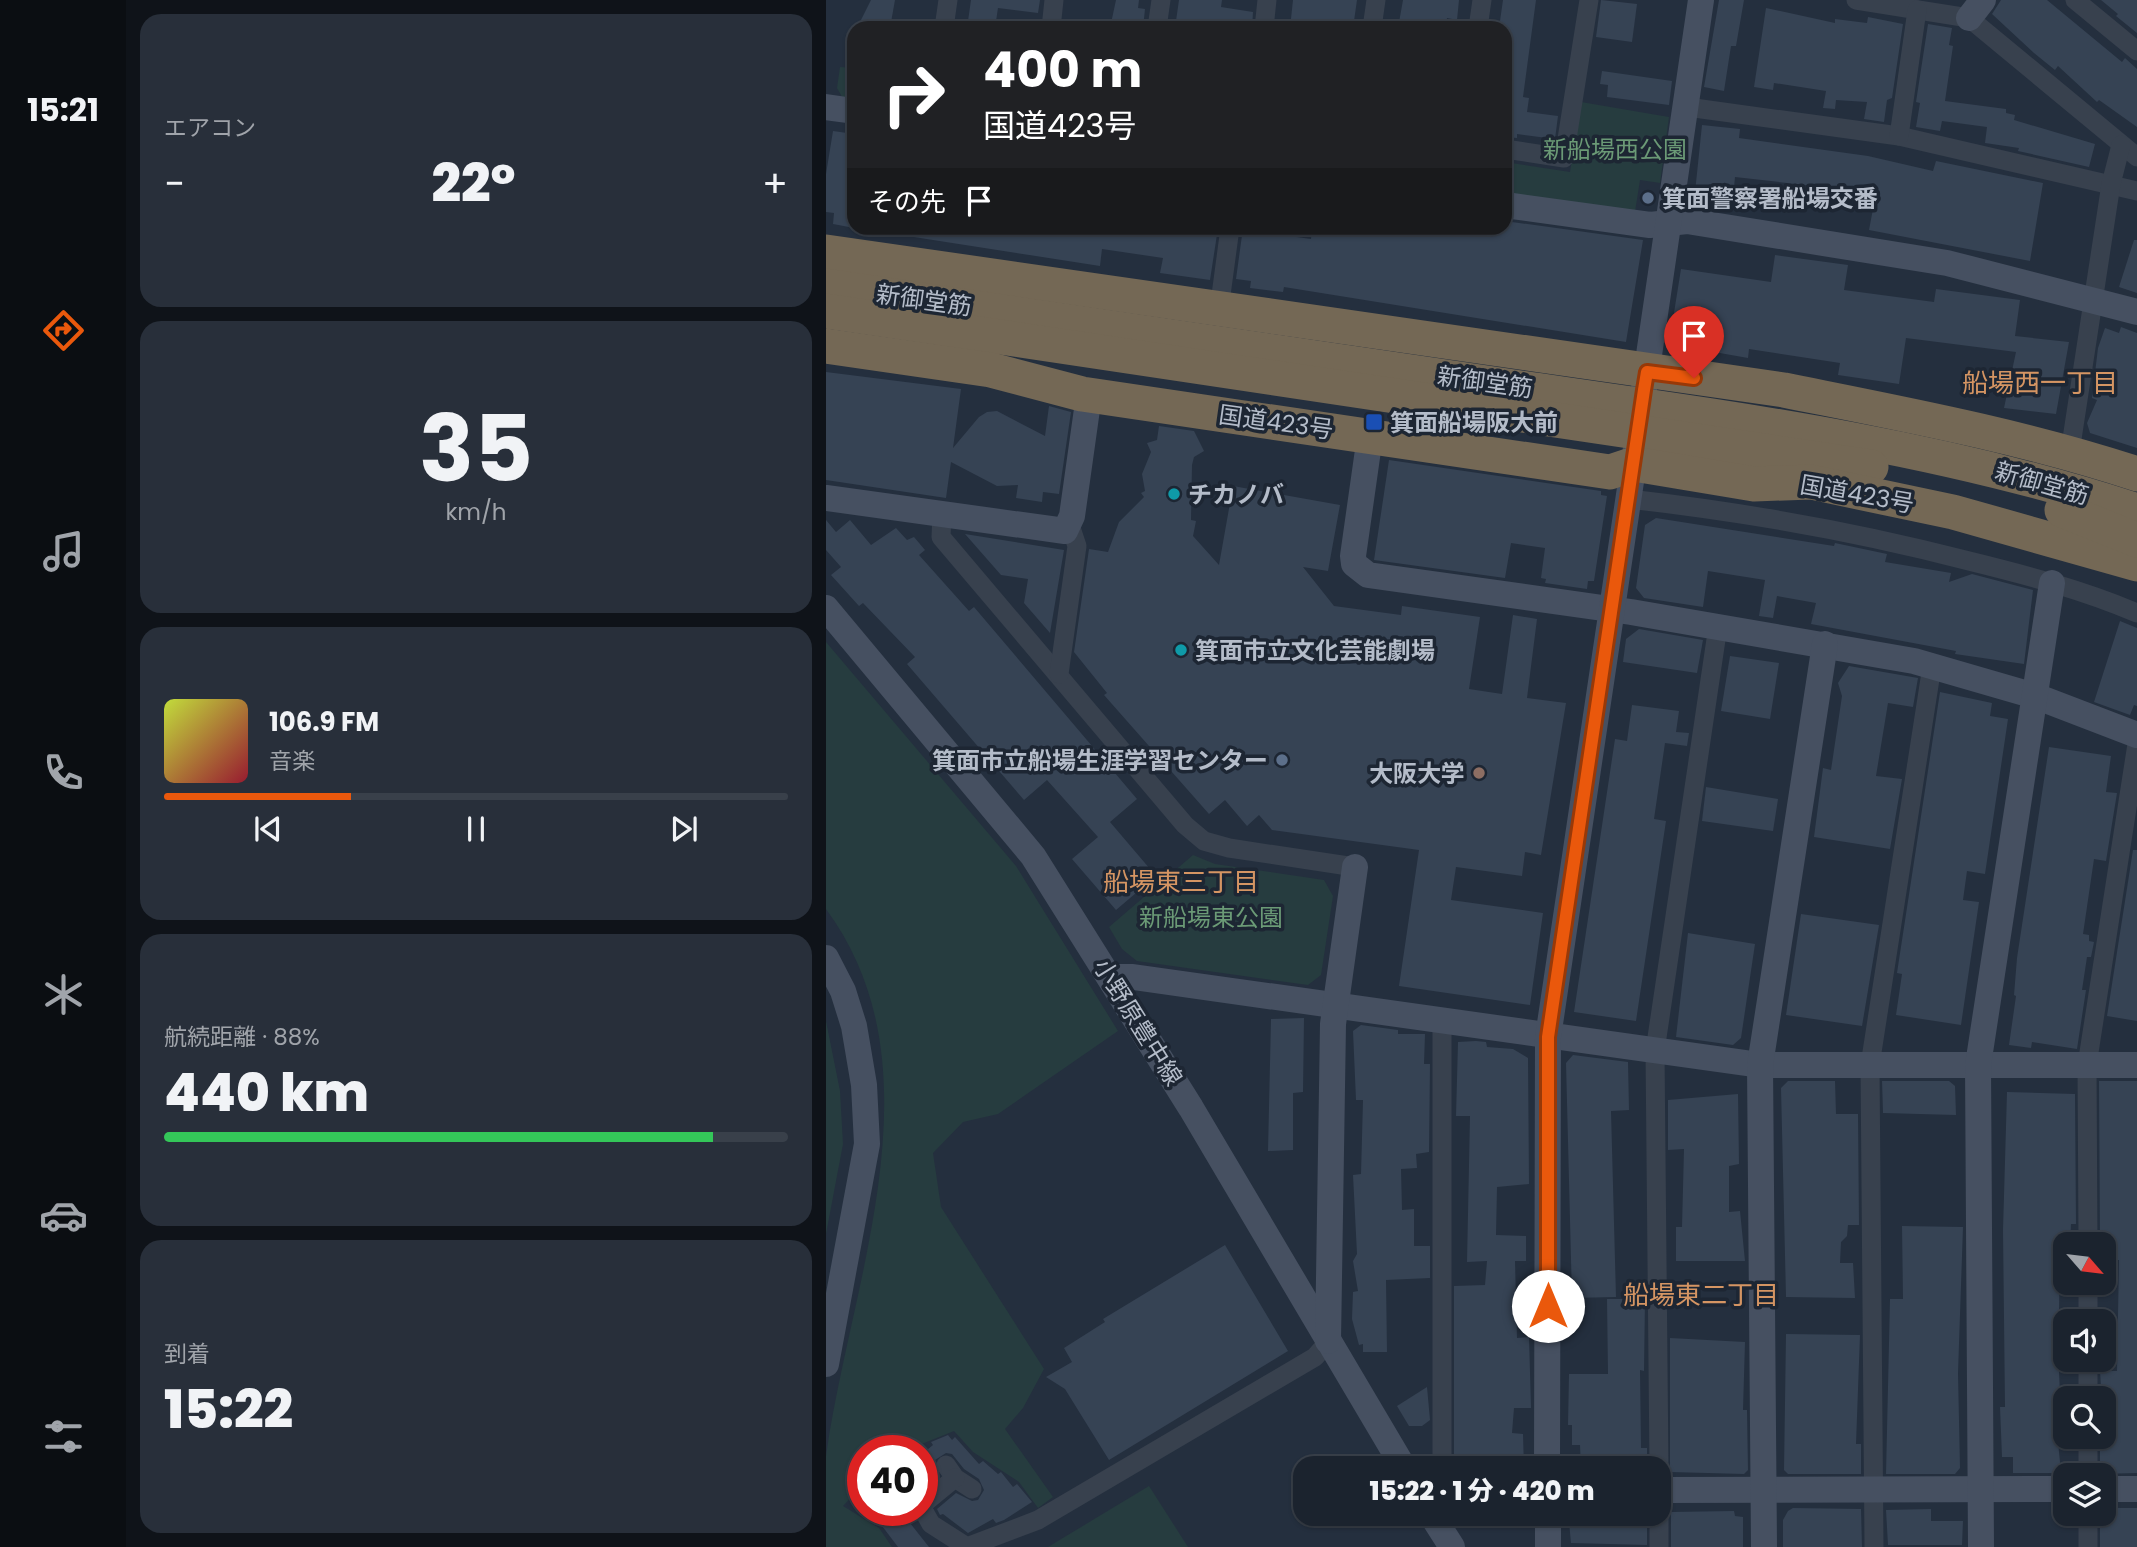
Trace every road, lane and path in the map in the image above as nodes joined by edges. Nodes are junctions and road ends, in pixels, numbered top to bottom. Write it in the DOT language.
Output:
graph roads {
  1 [pos="948,0"];
  2 [pos="1054,0"];
  3 [pos="1161,0"];
  4 [pos="1267,0"];
  5 [pos="1376,0"];
  6 [pos="1482,0"];
  7 [pos="1589,0"];
  8 [pos="1701,0"];
  9 [pos="1856,0"];
  10 [pos="2075,0"];
  11 [pos="1972,6"];
  12 [pos="1917,10"];
  13 [pos="945,21"];
  14 [pos="1052,21"];
  15 [pos="1158,21"];
  16 [pos="1265,21"];
  17 [pos="1373,21"];
  18 [pos="1479,21"];
  19 [pos="2137,51"];
  20 [pos="826,107"];
  21 [pos="1687,107"];
  22 [pos="847,110"];
  23 [pos="1899,136"];
  24 [pos="2121,145"];
  25 [pos="1512,150"];
  26 [pos="2137,157"];
  27 [pos="2111,184"];
  28 [pos="2137,191"];
  29 [pos="1512,206"];
  30 [pos="1668,222"];
  31 [pos="1229,235"];
  32 [pos="826,252"];
  33 [pos="826,286"];
  34 [pos="2094,299"];
  35 [pos="1219,310"];
  36 [pos="826,311"];
  37 [pos="2137,312"];
  38 [pos="826,346"];
  39 [pos="1646,381"];
  40 [pos="1090,395"];
  41 [pos="1370,436"];
  42 [pos="2070,452"];
  43 [pos="1635,454"];
  44 [pos="2137,474"];
  45 [pos="826,498"];
  46 [pos="1629,499"];
  47 [pos="2064,499"];
  48 [pos="2137,499"];
  49 [pos="2137,511"];
  50 [pos="942,513"];
  51 [pos="1070,525"];
  52 [pos="2137,529"];
  53 [pos="2137,540"];
  54 [pos="2137,564"];
  55 [pos="2052,583"];
  56 [pos="826,608"];
  57 [pos="1611,610"];
  58 [pos="2137,613"];
  59 [pos="1718,626"];
  60 [pos="1825,644"];
  61 [pos="1932,666"];
  62 [pos="1059,674"];
  63 [pos="2035,696"];
  64 [pos="2137,735"];
  65 [pos="2137,744"];
  66 [pos="1355,867"];
  67 [pos="826,958"];
  68 [pos="1111,977"];
  69 [pos="1336,1003"];
  70 [pos="1441,1020"];
  71 [pos="1548,1037"];
  72 [pos="1655,1051"];
  73 [pos="1760,1065"];
  74 [pos="1870,1065"];
  75 [pos="1978,1065"];
  76 [pos="2087,1065"];
  77 [pos="2137,1065"];
  78 [pos="2088,1232"];
  79 [pos="1328,1342"];
  80 [pos="826,1364"];
  81 [pos="1397,1456"];
  82 [pos="1442,1456"];
  83 [pos="1547,1456"];
  84 [pos="1659,1456"];
  85 [pos="938,1487"];
  86 [pos="972,1489"];
  87 [pos="1874,1489"];
  88 [pos="1981,1489"];
  89 [pos="2053,1489"];
  90 [pos="2116,1489"];
  91 [pos="2137,1489"];
  92 [pos="1671,1490"];
  93 [pos="1763,1490"];
  94 [pos="934,1526"];
  95 [pos="1439,1526"];
  96 [pos="1548,1526"];
  97 [pos="1659,1526"];
  98 [pos="2088,1526"];
  99 [pos="967,1547"];
  100 [pos="1452,1547"];
  101 [pos="1548,1547"];
  102 [pos="1659,1547"];
  103 [pos="1764,1547"];
  104 [pos="1874,1547"];
  105 [pos="1981,1547"];
  106 [pos="2088,1547"];
  1 -- 13 [label="street"];
  2 -- 14 [label="street"];
  3 -- 15 [label="street"];
  4 -- 16 [label="street"];
  5 -- 17 [label="street"];
  6 -- 18 [label="street"];
  7 -- 25 [label="street"];
  8 -- 21 [label="street"];
  9 -- 12 [label="street"];
  10 -- 19 [label="street"];
  11 -- 12 [label="street"];
  11 -- 24 [label="street"];
  12 -- 23 [label="street"];
  20 -- 22 [label="street"];
  21 -- 23 [label="street"];
  21 -- 30 [label="street"];
  23 -- 27 [label="street"];
  24 -- 26 [label="street"];
  24 -- 27 [label="street"];
  27 -- 28 [label="street"];
  27 -- 34 [label="street"];
  29 -- 30 [label="street"];
  30 -- 34 [label="street"];
  30 -- 39 [label="street"];
  31 -- 35 [label="street"];
  32 -- 35 [label="highway"];
  33 -- 47 [label="highway, 新御堂筋"];
  34 -- 37 [label="street"];
  34 -- 42 [label="street"];
  35 -- 39 [label="highway"];
  36 -- 47 [label="highway, 新御堂筋"];
  38 -- 40 [label="highway, 国道423号"];
  39 -- 42 [label="highway"];
  39 -- 43 [label="street"];
  40 -- 41 [label="highway, 国道423号"];
  40 -- 51 [label="street"];
  41 -- 43 [label="highway, 国道423号"];
  41 -- 57 [label="street"];
  42 -- 44 [label="highway"];
  43 -- 46 [label="street"];
  43 -- 54 [label="highway, 国道423号"];
  45 -- 50 [label="street"];
  46 -- 55 [label="street"];
  46 -- 57 [label="street"];
  47 -- 48 [label="highway"];
  47 -- 49 [label="highway, 新御堂筋"];
  47 -- 52 [label="highway, 新御堂筋"];
  47 -- 53 [label="highway"];
  50 -- 51 [label="street"];
  50 -- 62 [label="street"];
  51 -- 62 [label="street"];
  55 -- 58 [label="street"];
  55 -- 63 [label="street"];
  56 -- 68 [label="street, 小野原豊中線"];
  57 -- 59 [label="street"];
  57 -- 71 [label="street"];
  59 -- 60 [label="street"];
  59 -- 72 [label="street"];
  60 -- 61 [label="street"];
  60 -- 73 [label="street"];
  61 -- 63 [label="street"];
  61 -- 74 [label="street"];
  62 -- 66 [label="street"];
  63 -- 64 [label="street"];
  63 -- 75 [label="street"];
  65 -- 76 [label="street"];
  66 -- 69 [label="street"];
  67 -- 80 [label="street"];
  68 -- 69 [label="street"];
  68 -- 79 [label="street, 小野原豊中線"];
  69 -- 70 [label="street"];
  69 -- 79 [label="street"];
  70 -- 71 [label="street"];
  70 -- 82 [label="street"];
  71 -- 72 [label="street"];
  71 -- 83 [label="street"];
  72 -- 73 [label="street"];
  72 -- 84 [label="street"];
  73 -- 74 [label="street"];
  73 -- 93 [label="street"];
  74 -- 75 [label="street"];
  74 -- 87 [label="street"];
  75 -- 76 [label="street"];
  75 -- 88 [label="street"];
  76 -- 77 [label="street"];
  76 -- 78 [label="street"];
  79 -- 81 [label="street, 小野原豊中線"];
  79 -- 99 [label="street"];
  85 -- 86 [label="street"];
  87 -- 88 [label="street"];
  87 -- 93 [label="street"];
  87 -- 104 [label="street"];
  88 -- 89 [label="street"];
  88 -- 105 [label="street"];
  90 -- 91 [label="street"];
  92 -- 93 [label="street"];
  93 -- 103 [label="street"];
  94 -- 99 [label="street"];
  95 -- 100 [label="street"];
  96 -- 101 [label="street"];
  97 -- 102 [label="street"];
  98 -- 106 [label="street"];
}
